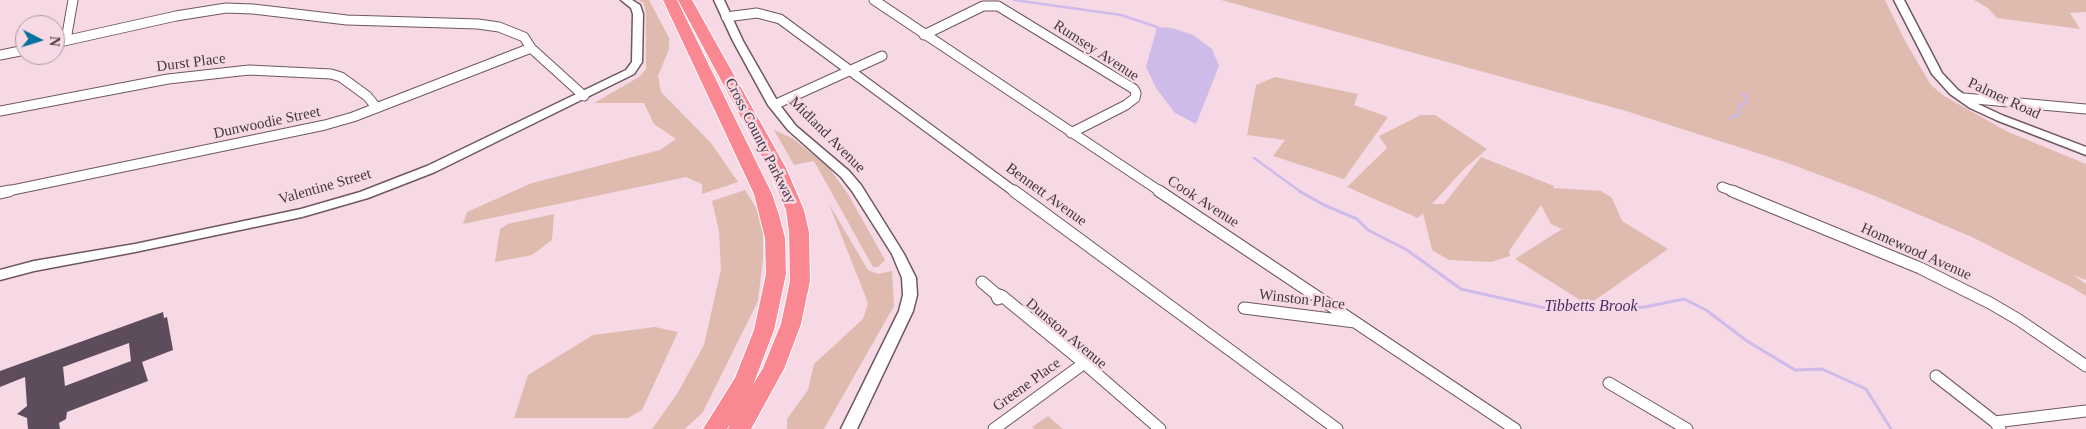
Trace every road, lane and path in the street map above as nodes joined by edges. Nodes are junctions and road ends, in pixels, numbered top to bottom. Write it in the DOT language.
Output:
graph roads {
  1 [pos="73,0"];
  2 [pos="626,0"];
  3 [pos="659,0"];
  4 [pos="670,0"];
  5 [pos="685,0"];
  6 [pos="697,0"];
  7 [pos="719,0"];
  8 [pos="874,0"];
  9 [pos="1898,0"];
  10 [pos="726,17"];
  11 [pos="924,35"];
  12 [pos="66,40"];
  13 [pos="531,48"];
  14 [pos="694,50"];
  15 [pos="15,52"];
  16 [pos="0,56"];
  17 [pos="882,56"];
  18 [pos="722,65"];
  19 [pos="851,70"];
  20 [pos="584,96"];
  21 [pos="1964,98"];
  22 [pos="774,105"];
  23 [pos="377,108"];
  24 [pos="2086,109"];
  25 [pos="0,111"];
  26 [pos="1070,133"];
  27 [pos="2086,152"];
  28 [pos="1722,187"];
  29 [pos="0,193"];
  30 [pos="0,276"];
  31 [pos="982,282"];
  32 [pos="996,294"];
  33 [pos="1244,308"];
  34 [pos="1356,322"];
  35 [pos="786,339"];
  36 [pos="2086,366"];
  37 [pos="1079,367"];
  38 [pos="1936,376"];
  39 [pos="1609,383"];
  40 [pos="1119,395"];
  41 [pos="2086,411"];
  42 [pos="1997,426"];
  43 [pos="714,429"];
  44 [pos="739,429"];
  45 [pos="754,429"];
  46 [pos="849,429"];
  47 [pos="994,429"];
  48 [pos="1160,429"];
  49 [pos="1337,429"];
  50 [pos="1515,429"];
  51 [pos="1687,429"];
  1 -- 12 [label="street"];
  2 -- 20 [label="street, Valentine Street"];
  3 -- 14 [label="highway"];
  4 -- 14 [label="highway, Cross County Parkway"];
  5 -- 18 [label="highway, Cross County Parkway"];
  6 -- 18 [label="highway"];
  7 -- 10 [label="street, Midland Avenue"];
  8 -- 11 [label="street, Cook Avenue"];
  9 -- 21 [label="street, Palmer Road"];
  10 -- 19 [label="street, Bennett Avenue"];
  10 -- 22 [label="street, Midland Avenue"];
  11 -- 26 [label="street, Cook Avenue"];
  11 -- 26 [label="street, Rumsey Avenue"];
  12 -- 13 [label="street"];
  13 -- 20 [label="street"];
  13 -- 23 [label="street, Dunwoodie Street"];
  14 -- 43 [label="highway, Cross County Parkway"];
  15 -- 16 [label="street"];
  17 -- 19 [label="street"];
  18 -- 35 [label="highway, Cross County Parkway"];
  19 -- 22 [label="street"];
  19 -- 49 [label="street, Bennett Avenue"];
  20 -- 30 [label="street, Valentine Street"];
  21 -- 24 [label="street"];
  21 -- 27 [label="street, Palmer Road"];
  22 -- 46 [label="street, Midland Avenue"];
  23 -- 25 [label="street, Durst Place"];
  23 -- 29 [label="street, Dunwoodie Street"];
  26 -- 34 [label="street, Cook Avenue"];
  28 -- 36 [label="street, Homewood Avenue"];
  31 -- 32 [label="street, Dunston Avenue"];
  32 -- 37 [label="street, Dunston Avenue"];
  32 -- 40 [label="street, Dunston Avenue"];
  33 -- 34 [label="street, Winston Place"];
  34 -- 50 [label="street, Cook Avenue"];
  35 -- 44 [label="highway, Cross County Parkway"];
  35 -- 45 [label="highway"];
  37 -- 40 [label="street, Dunston Avenue"];
  37 -- 47 [label="street, Greene Place"];
  38 -- 42 [label="street"];
  39 -- 51 [label="street"];
  40 -- 48 [label="street, Dunston Avenue"];
  41 -- 42 [label="street"];
}
